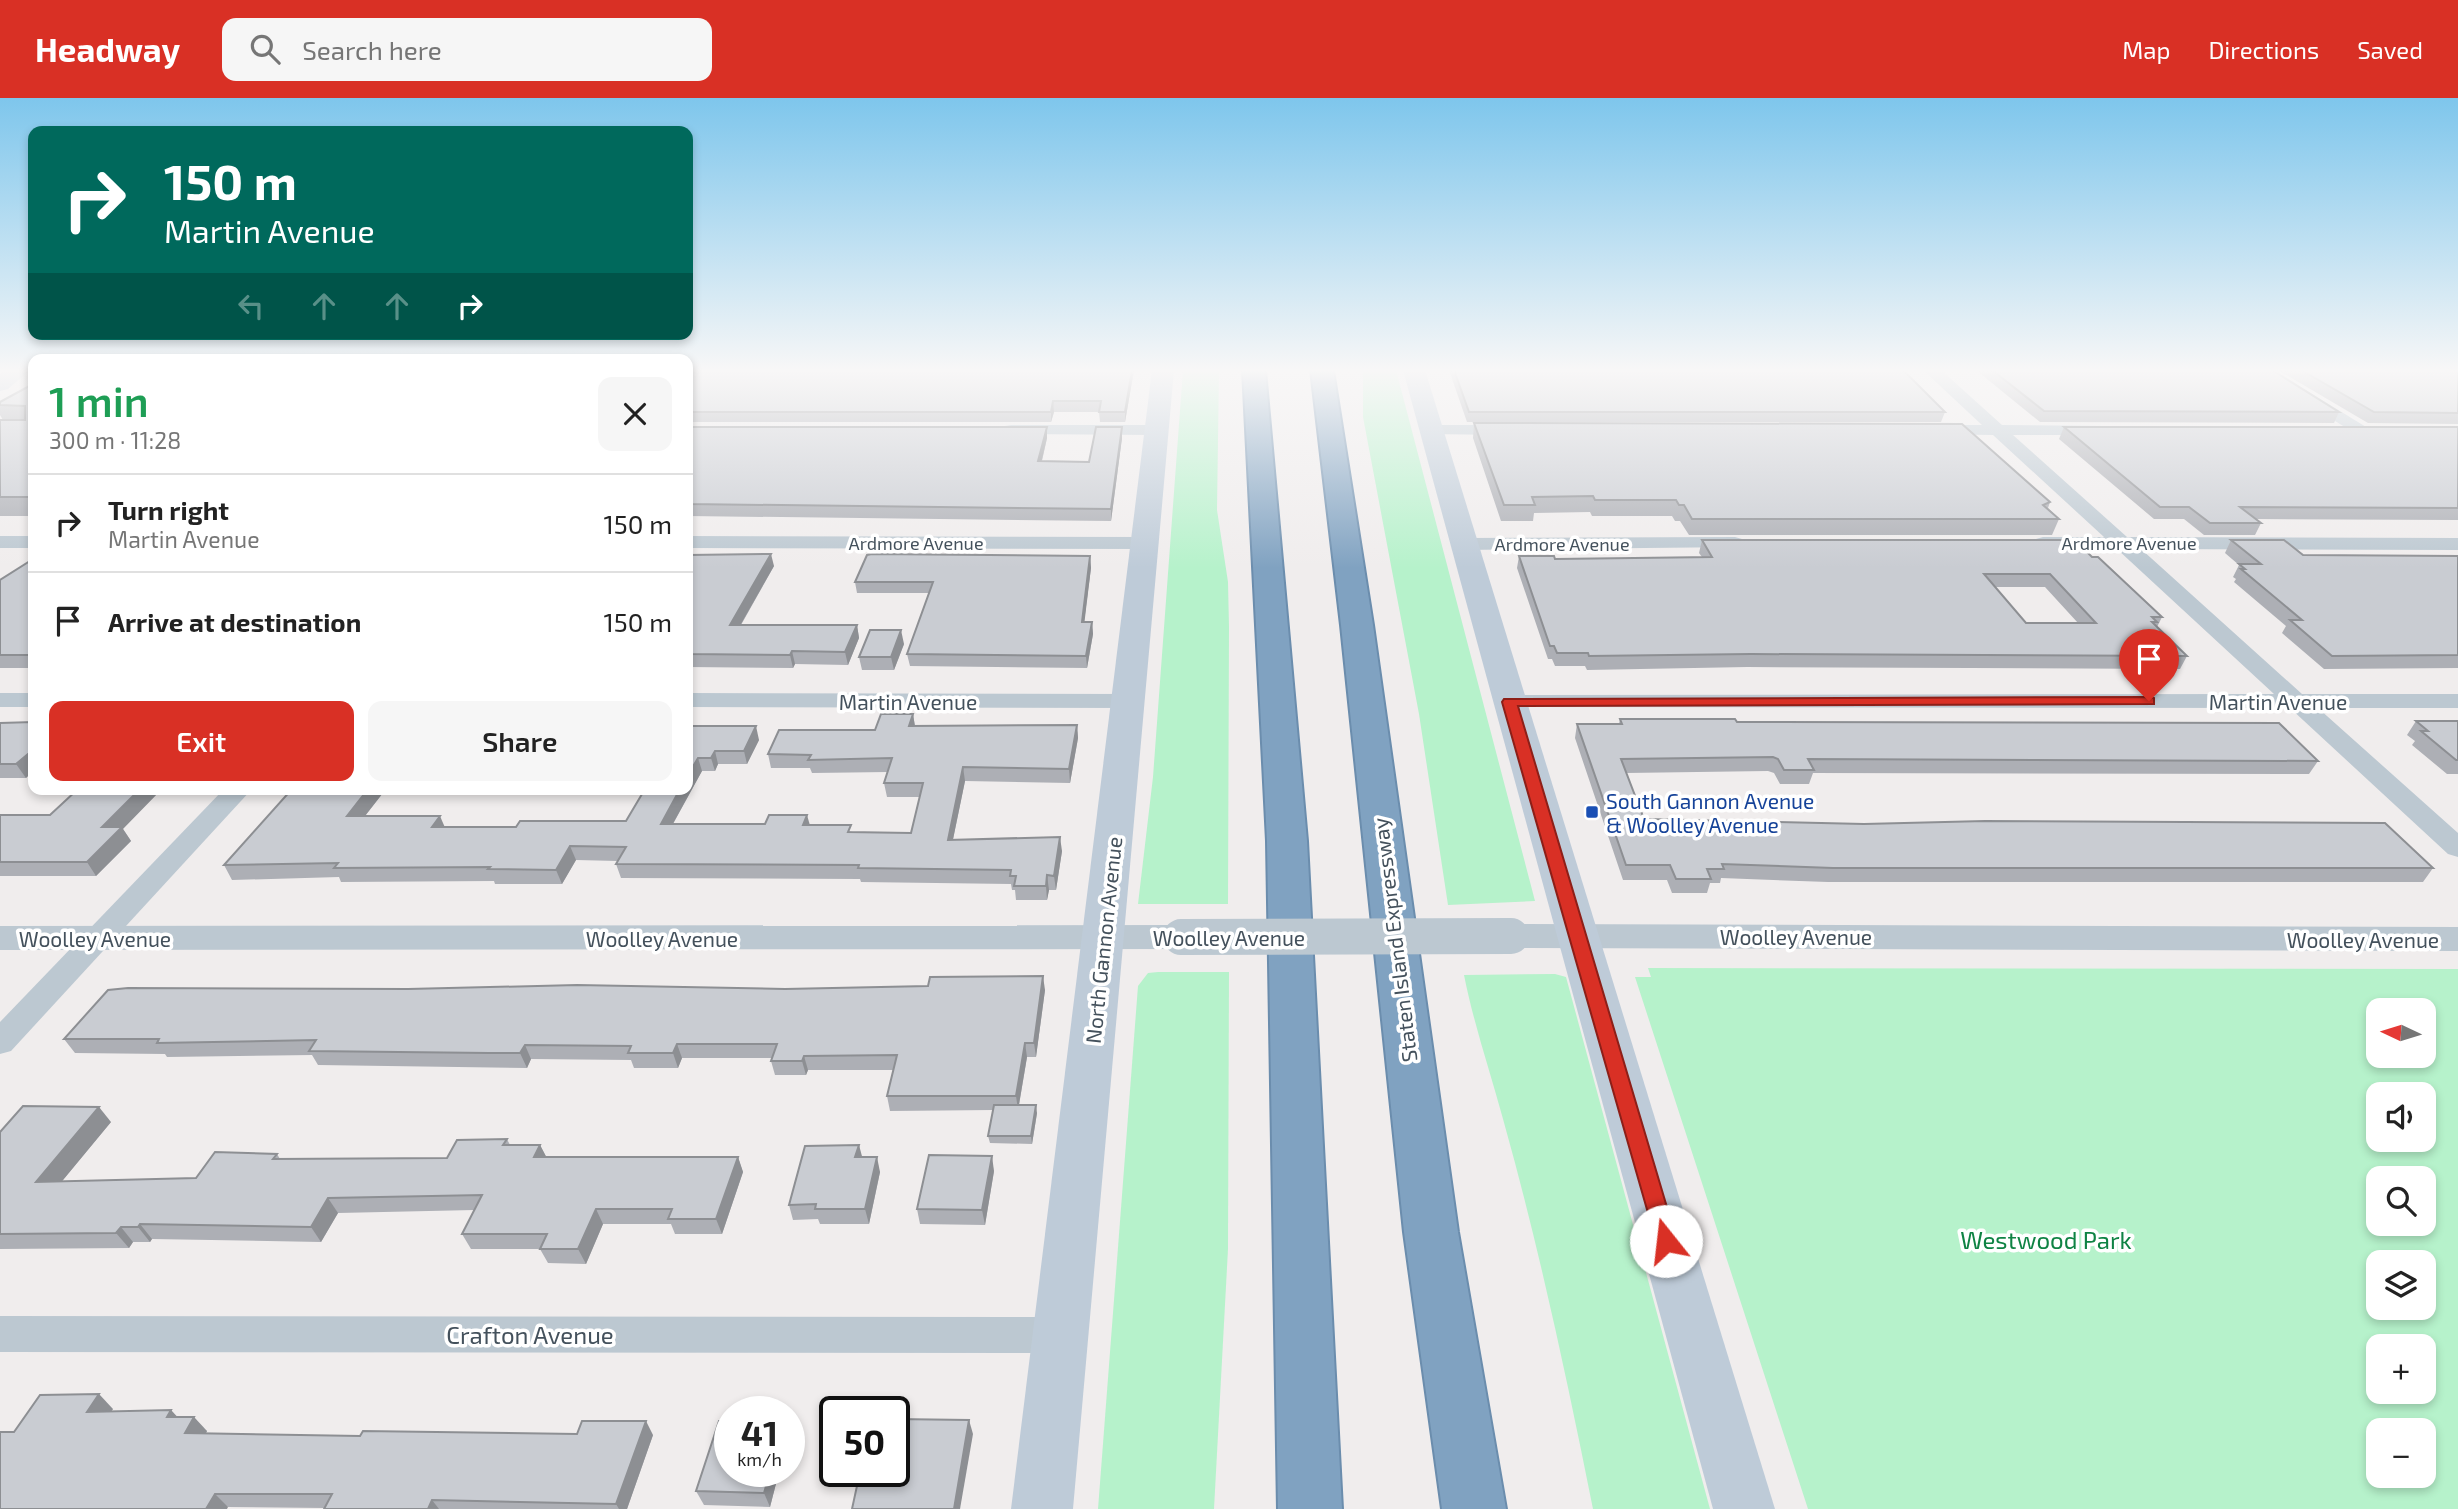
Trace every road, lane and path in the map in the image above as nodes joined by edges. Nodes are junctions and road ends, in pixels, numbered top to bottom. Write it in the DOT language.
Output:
graph roads {
  1 [pos="1156,436"];
  2 [pos="1259,436"];
  3 [pos="1331,436"];
  4 [pos="1433,436"];
  5 [pos="2005,436"];
  6 [pos="0,542"];
  7 [pos="28,542"];
  8 [pos="693,542"];
  9 [pos="1145,543"];
  10 [pos="2017,543"];
  11 [pos="1463,544"];
  12 [pos="1754,544"];
  13 [pos="2125,544"];
  14 [pos="2458,544"];
  15 [pos="0,700"];
  16 [pos="28,700"];
  17 [pos="693,700"];
  18 [pos="1128,701"];
  19 [pos="2295,701"];
  20 [pos="2458,701"];
  21 [pos="1509,702"];
  22 [pos="233,795"];
  23 [pos="2458,848"];
  24 [pos="1577,936"];
  25 [pos="0,938"];
  26 [pos="98,938"];
  27 [pos="1102,938"];
  28 [pos="2458,939"];
  29 [pos="0,1042"];
  30 [pos="0,1334"];
  31 [pos="1059,1335"];
  32 [pos="1042,1509"];
  33 [pos="1310,1509"];
  34 [pos="1474,1509"];
  35 [pos="1744,1509"];
  1 -- 9 [label="main road, North Gannon Avenue"];
  2 -- 33 [label="highway"];
  3 -- 34 [label="highway, Staten Island Expressway"];
  4 -- 11 [label="main road"];
  5 -- 13 [label="street"];
  6 -- 7 [label="street"];
  8 -- 9 [label="street, Ardmore Avenue"];
  9 -- 18 [label="main road, North Gannon Avenue"];
  10 -- 13 [label="street, Ardmore Avenue"];
  11 -- 12 [label="street, Ardmore Avenue"];
  11 -- 21 [label="main road"];
  13 -- 14 [label="street, Ardmore Avenue"];
  13 -- 19 [label="street"];
  15 -- 16 [label="street"];
  17 -- 18 [label="street, Martin Avenue"];
  18 -- 27 [label="main road, North Gannon Avenue"];
  19 -- 20 [label="street, Martin Avenue"];
  19 -- 21 [label="street, Martin Avenue"];
  19 -- 23 [label="street"];
  21 -- 24 [label="main road"];
  22 -- 26 [label="street"];
  24 -- 27 [label="street, Woolley Avenue, bridge"];
  24 -- 28 [label="street, Woolley Avenue"];
  24 -- 35 [label="main road"];
  25 -- 26 [label="street, Woolley Avenue"];
  26 -- 27 [label="street, Woolley Avenue"];
  26 -- 29 [label="street"];
  27 -- 31 [label="main road, North Gannon Avenue"];
  30 -- 31 [label="street, Crafton Avenue"];
  31 -- 32 [label="main road, North Gannon Avenue"];
}
